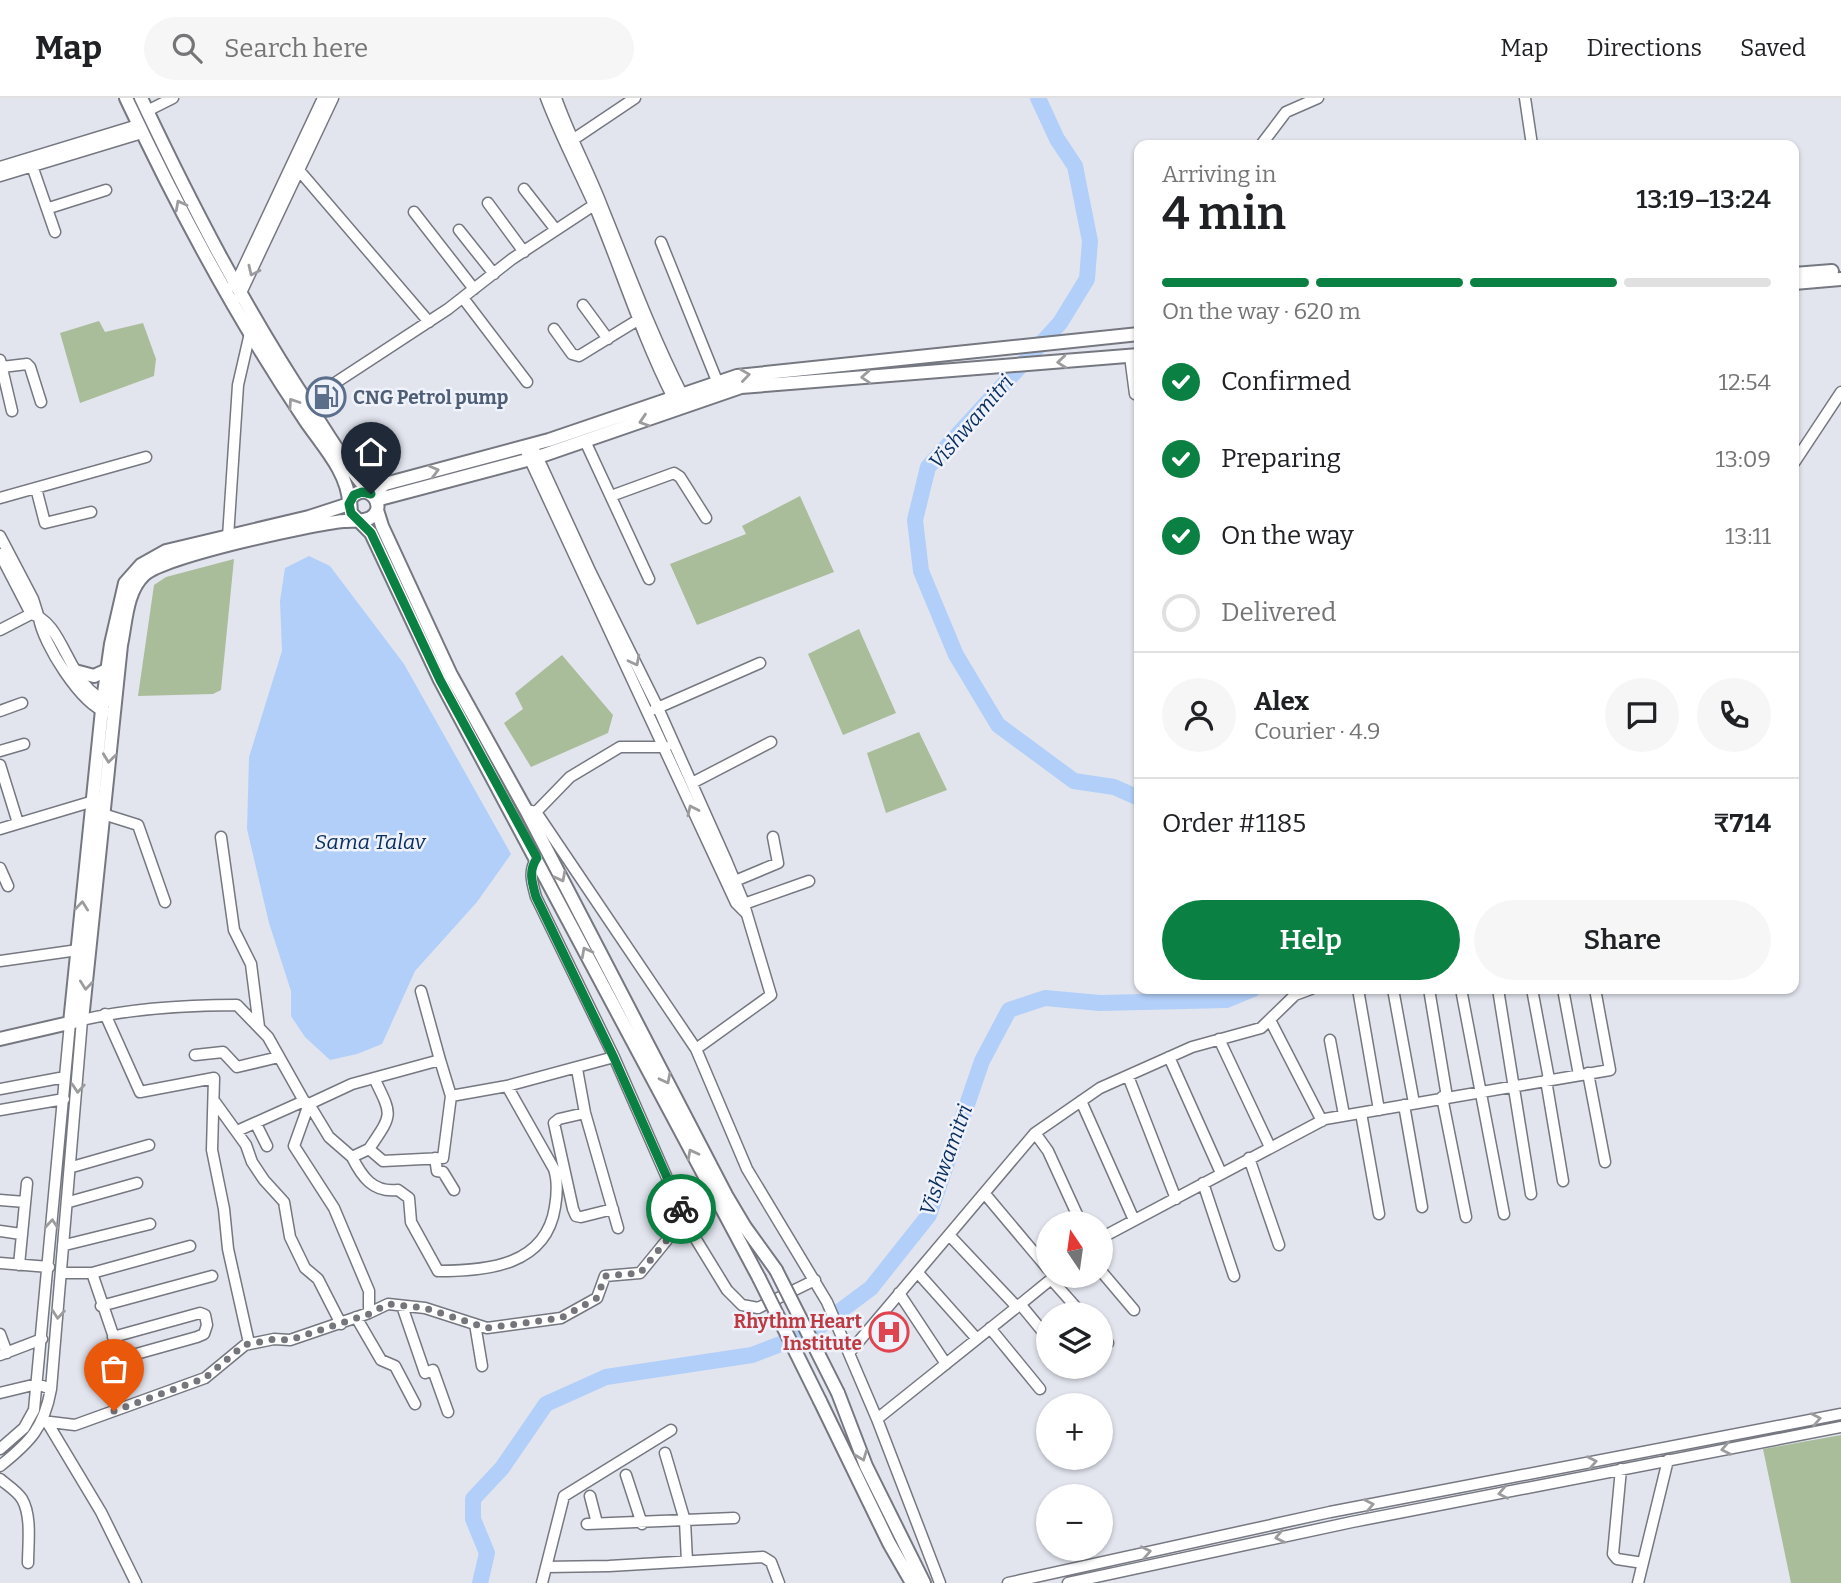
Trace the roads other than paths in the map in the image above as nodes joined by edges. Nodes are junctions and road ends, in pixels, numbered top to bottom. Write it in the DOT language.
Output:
graph roads {
  1 [pos="126,98"];
  2 [pos="141,98"];
  3 [pos="173,98"];
  4 [pos="323,98"];
  5 [pos="332,98"];
  6 [pos="546,98"];
  7 [pos="555,98"];
  8 [pos="635,98"];
  9 [pos="1318,98"];
  10 [pos="1525,98"];
  11 [pos="147,111"];
  12 [pos="140,129"];
  13 [pos="1265,140"];
  14 [pos="1531,140"];
  15 [pos="568,143"];
  16 [pos="30,162"];
  17 [pos="0,167"];
  18 [pos="296,167"];
  19 [pos="0,176"];
  20 [pos="524,189"];
  21 [pos="106,190"];
  22 [pos="488,203"];
  23 [pos="597,203"];
  24 [pos="49,208"];
  25 [pos="414,212"];
  26 [pos="459,230"];
  27 [pos="556,230"];
  28 [pos="55,232"];
  29 [pos="661,242"];
  30 [pos="524,252"];
  31 [pos="1841,270"];
  32 [pos="495,274"];
  33 [pos="1799,274"];
  34 [pos="1841,279"];
  35 [pos="1799,283"];
  36 [pos="474,289"];
  37 [pos="234,292"];
  38 [pos="463,298"];
  39 [pos="583,305"];
  40 [pos="641,318"];
  41 [pos="429,322"];
  42 [pos="554,329"];
  43 [pos="250,333"];
  44 [pos="1134,335"];
  45 [pos="608,339"];
  46 [pos="1134,355"];
  47 [pos="904,358"];
  48 [pos="1,364"];
  49 [pos="904,374"];
  50 [pos="717,381"];
  51 [pos="527,382"];
  52 [pos="1841,392"];
  53 [pos="675,400"];
  54 [pos="41,402"];
  55 [pos="306,402"];
  56 [pos="12,411"];
  57 [pos="585,441"];
  58 [pos="531,452"];
  59 [pos="1799,455"];
  60 [pos="146,457"];
  61 [pos="36,488"];
  62 [pos="611,496"];
  63 [pos="0,498"];
  64 [pos="375,501"];
  65 [pos="349,504"];
  66 [pos="92,512"];
  67 [pos="706,518"];
  68 [pos="358,519"];
  69 [pos="0,536"];
  70 [pos="228,537"];
  71 [pos="0,554"];
  72 [pos="649,579"];
  73 [pos="36,616"];
  74 [pos="417,617"];
  75 [pos="611,625"];
  76 [pos="0,630"];
  77 [pos="439,662"];
  78 [pos="760,663"];
  79 [pos="107,670"];
  80 [pos="75,671"];
  81 [pos="22,703"];
  82 [pos="109,707"];
  83 [pos="659,708"];
  84 [pos="0,711"];
  85 [pos="647,712"];
  86 [pos="771,742"];
  87 [pos="24,744"];
  88 [pos="675,746"];
  89 [pos="663,747"];
  90 [pos="0,751"];
  91 [pos="0,765"];
  92 [pos="692,783"];
  93 [pos="99,800"];
  94 [pos="531,811"];
  95 [pos="103,814"];
  96 [pos="18,823"];
  97 [pos="0,829"];
  98 [pos="220,837"];
  99 [pos="773,837"];
  100 [pos="537,858"];
  101 [pos="0,868"];
  102 [pos="735,881"];
  103 [pos="810,881"];
  104 [pos="8,886"];
  105 [pos="165,902"];
  106 [pos="745,909"];
  107 [pos="78,950"];
  108 [pos="0,961"];
  109 [pos="421,991"];
  110 [pos="1298,994"];
  111 [pos="1358,994"];
  112 [pos="1394,994"];
  113 [pos="1430,994"];
  114 [pos="1462,994"];
  115 [pos="1499,994"];
  116 [pos="1533,994"];
  117 [pos="1564,994"];
  118 [pos="1596,994"];
  119 [pos="105,1014"];
  120 [pos="1270,1020"];
  121 [pos="76,1021"];
  122 [pos="259,1027"];
  123 [pos="0,1039"];
  124 [pos="1219,1039"];
  125 [pos="1330,1040"];
  126 [pos="696,1049"];
  127 [pos="195,1055"];
  128 [pos="279,1057"];
  129 [pos="1169,1057"];
  130 [pos="614,1058"];
  131 [pos="440,1060"];
  132 [pos="577,1069"];
  133 [pos="1583,1074"];
  134 [pos="1128,1076"];
  135 [pos="65,1077"];
  136 [pos="374,1078"];
  137 [pos="1547,1079"];
  138 [pos="1513,1085"];
  139 [pos="507,1086"];
  140 [pos="0,1089"];
  141 [pos="1481,1090"];
  142 [pos="451,1096"];
  143 [pos="1444,1097"];
  144 [pos="64,1099"];
  145 [pos="1081,1101"];
  146 [pos="215,1102"];
  147 [pos="307,1103"];
  148 [pos="1409,1104"];
  149 [pos="0,1110"];
  150 [pos="1378,1110"];
  151 [pos="586,1113"];
  152 [pos="1361,1113"];
  153 [pos="1344,1115"];
  154 [pos="1322,1121"];
  155 [pos="256,1124"];
  156 [pos="237,1131"];
  157 [pos="1035,1133"];
  158 [pos="149,1145"];
  159 [pos="267,1146"];
  160 [pos="1270,1147"];
  161 [pos="369,1149"];
  162 [pos="352,1157"];
  163 [pos="435,1158"];
  164 [pos="1249,1158"];
  165 [pos="1605,1162"];
  166 [pos="72,1167"];
  167 [pos="1221,1173"];
  168 [pos="1563,1181"];
  169 [pos="27,1183"];
  170 [pos="137,1183"];
  171 [pos="1203,1183"];
  172 [pos="56,1186"];
  173 [pos="70,1186"];
  174 [pos="454,1190"];
  175 [pos="985,1194"];
  176 [pos="1531,1194"];
  177 [pos="1176,1199"];
  178 [pos="0,1200"];
  179 [pos="25,1202"];
  180 [pos="69,1202"];
  181 [pos="1422,1207"];
  182 [pos="613,1209"];
  183 [pos="1076,1211"];
  184 [pos="1379,1214"];
  185 [pos="1504,1214"];
  186 [pos="1465,1217"];
  187 [pos="1134,1220"];
  188 [pos="150,1224"];
  189 [pos="618,1228"];
  190 [pos="689,1228"];
  191 [pos="0,1231"];
  192 [pos="1113,1231"];
  193 [pos="21,1234"];
  194 [pos="950,1236"];
  195 [pos="65,1245"];
  196 [pos="1279,1245"];
  197 [pos="190,1246"];
  198 [pos="1036,1256"];
  199 [pos="0,1263"];
  200 [pos="19,1265"];
  201 [pos="48,1268"];
  202 [pos="62,1273"];
  203 [pos="92,1273"];
  204 [pos="918,1273"];
  205 [pos="212,1276"];
  206 [pos="1234,1276"];
  207 [pos="816,1280"];
  208 [pos="1113,1285"];
  209 [pos="1038,1288"];
  210 [pos="1062,1288"];
  211 [pos="899,1293"];
  212 [pos="1073,1302"];
  213 [pos="101,1306"];
  214 [pos="402,1306"];
  215 [pos="1018,1306"];
  216 [pos="1134,1310"];
  217 [pos="369,1314"];
  218 [pos="356,1317"];
  219 [pos="341,1324"];
  220 [pos="475,1324"];
  221 [pos="1036,1325"];
  222 [pos="990,1328"];
  223 [pos="0,1334"];
  224 [pos="113,1337"];
  225 [pos="42,1339"];
  226 [pos="977,1339"];
  227 [pos="249,1343"];
  228 [pos="848,1351"];
  229 [pos="4,1354"];
  230 [pos="946,1364"];
  231 [pos="482,1366"];
  232 [pos="37,1384"];
  233 [pos="51,1389"];
  234 [pos="1040,1389"];
  235 [pos="0,1393"];
  236 [pos="415,1404"];
  237 [pos="448,1412"];
  238 [pos="877,1419"];
  239 [pos="1841,1420"];
  240 [pos="44,1422"];
  241 [pos="671,1430"];
  242 [pos="0,1449"];
  243 [pos="665,1453"];
  244 [pos="1668,1460"];
  245 [pos="0,1466"];
  246 [pos="1621,1469"];
  247 [pos="626,1475"];
  248 [pos="0,1479"];
  249 [pos="590,1496"];
  250 [pos="734,1518"];
  251 [pos="685,1521"];
  252 [pos="642,1524"];
  253 [pos="687,1561"];
  254 [pos="28,1563"];
  255 [pos="1643,1563"];
  256 [pos="546,1567"];
  257 [pos="136,1583"];
  258 [pos="542,1583"];
  259 [pos="779,1583"];
  260 [pos="912,1583"];
  261 [pos="924,1583"];
  262 [pos="940,1583"];
  263 [pos="1008,1583"];
  264 [pos="1068,1583"];
  265 [pos="1638,1583"];
  1 -- 12 [label="main road"];
  2 -- 11 [label="main road"];
  3 -- 11 [label="street"];
  4 -- 18 [label="street"];
  5 -- 18 [label="street"];
  6 -- 15 [label="street"];
  7 -- 15 [label="street"];
  8 -- 15 [label="street"];
  9 -- 13 [label="street"];
  10 -- 14 [label="street"];
  11 -- 37 [label="main road"];
  12 -- 16 [label="street"];
  37 -- 12 [label="main road, one-way"];
  15 -- 23 [label="street"];
  16 -- 17 [label="street"];
  16 -- 19 [label="street"];
  16 -- 24 [label="street"];
  18 -- 37 [label="street"];
  18 -- 41 [label="street"];
  20 -- 27 [label="street"];
  21 -- 24 [label="street"];
  22 -- 30 [label="street"];
  23 -- 27 [label="street"];
  23 -- 40 [label="street"];
  24 -- 28 [label="street"];
  25 -- 36 [label="street"];
  26 -- 32 [label="street"];
  27 -- 30 [label="street"];
  29 -- 50 [label="street"];
  30 -- 32 [label="street"];
  31 -- 33 [label="main road"];
  32 -- 36 [label="street"];
  34 -- 35 [label="main road"];
  36 -- 38 [label="street"];
  37 -- 43 [label="main road"];
  37 -- 55 [label="main road"];
  38 -- 41 [label="street"];
  38 -- 51 [label="street"];
  39 -- 45 [label="street"];
  40 -- 45 [label="street"];
  40 -- 53 [label="street"];
  41 -- 55 [label="street"];
  42 -- 45 [label="street"];
  65 -- 43 [label="main road, one-way"];
  43 -- 70 [label="street"];
  44 -- 47 [label="main road"];
  46 -- 49 [label="main road, one-way"];
  47 -- 49 [label="main road"];
  50 -- 47 [label="main road, one-way"];
  48 -- 54 [label="street"];
  48 -- 56 [label="street"];
  49 -- 53 [label="main road, one-way"];
  50 -- 53 [label="main road"];
  52 -- 59 [label="street"];
  53 -- 57 [label="main road, one-way"];
  53 -- 58 [label="main road"];
  55 -- 64 [label="main road"];
  57 -- 58 [label="main road"];
  57 -- 62 [label="street"];
  58 -- 64 [label="main road"];
  58 -- 75 [label="street"];
  60 -- 61 [label="street"];
  61 -- 63 [label="street"];
  61 -- 66 [label="street"];
  62 -- 67 [label="street"];
  62 -- 72 [label="street"];
  64 -- 65 [label="main road"];
  64 -- 68 [label="main road"];
  64 -- 74 [label="main road"];
  65 -- 68 [label="main road"];
  65 -- 70 [label="main road"];
  68 -- 74 [label="main road"];
  68 -- 82 [label="main road"];
  69 -- 73 [label="street"];
  70 -- 79 [label="main road"];
  71 -- 73 [label="street"];
  73 -- 76 [label="street"];
  73 -- 80 [label="street"];
  73 -- 82 [label="street"];
  74 -- 77 [label="main road"];
  75 -- 83 [label="street, one-way"];
  75 -- 85 [label="street"];
  77 -- 94 [label="main road"];
  77 -- 100 [label="main road"];
  78 -- 83 [label="street"];
  79 -- 80 [label="main road"];
  79 -- 82 [label="main road"];
  80 -- 82 [label="street"];
  81 -- 84 [label="street"];
  82 -- 93 [label="main road"];
  83 -- 85 [label="street"];
  83 -- 88 [label="street"];
  85 -- 89 [label="street"];
  86 -- 92 [label="street"];
  87 -- 90 [label="street"];
  88 -- 89 [label="street"];
  88 -- 92 [label="street"];
  89 -- 94 [label="street"];
  106 -- 89 [label="street, one-way"];
  91 -- 96 [label="street"];
  92 -- 102 [label="street"];
  93 -- 95 [label="main road"];
  93 -- 96 [label="street"];
  107 -- 93 [label="main road, one-way"];
  94 -- 126 [label="street"];
  94 -- 261 [label="main road, one-way, bridge"];
  95 -- 105 [label="street"];
  95 -- 121 [label="main road, one-way"];
  96 -- 97 [label="street"];
  98 -- 122 [label="street"];
  99 -- 102 [label="street"];
  100 -- 130 [label="street"];
  260 -- 100 [label="main road, one-way, bridge"];
  101 -- 104 [label="street"];
  102 -- 106 [label="street"];
  103 -- 106 [label="street"];
  106 -- 126 [label="street"];
  107 -- 108 [label="street"];
  107 -- 121 [label="main road"];
  109 -- 131 [label="street"];
  110 -- 120 [label="street"];
  111 -- 150 [label="street"];
  112 -- 148 [label="street"];
  113 -- 143 [label="street"];
  114 -- 141 [label="street"];
  115 -- 138 [label="street"];
  116 -- 137 [label="street"];
  117 -- 133 [label="street"];
  118 -- 133 [label="street"];
  119 -- 121 [label="street"];
  119 -- 122 [label="street"];
  119 -- 146 [label="street"];
  120 -- 124 [label="street"];
  120 -- 154 [label="street"];
  121 -- 123 [label="main road"];
  121 -- 135 [label="street"];
  121 -- 166 [label="street, one-way"];
  122 -- 128 [label="street"];
  124 -- 129 [label="street"];
  124 -- 160 [label="street"];
  125 -- 153 [label="street"];
  126 -- 207 [label="street"];
  127 -- 128 [label="street"];
  128 -- 147 [label="street"];
  129 -- 134 [label="street"];
  129 -- 167 [label="street"];
  130 -- 132 [label="street"];
  130 -- 190 [label="street"];
  131 -- 136 [label="street"];
  131 -- 142 [label="street"];
  132 -- 139 [label="street"];
  132 -- 151 [label="street"];
  133 -- 137 [label="street"];
  133 -- 165 [label="street"];
  134 -- 145 [label="street"];
  134 -- 177 [label="street"];
  135 -- 140 [label="street"];
  135 -- 144 [label="street"];
  136 -- 147 [label="street"];
  136 -- 161 [label="street"];
  137 -- 138 [label="street"];
  137 -- 168 [label="street"];
  138 -- 141 [label="street"];
  138 -- 176 [label="street"];
  139 -- 142 [label="street"];
  139 -- 162 [label="street"];
  141 -- 143 [label="street"];
  141 -- 185 [label="street"];
  142 -- 163 [label="street"];
  143 -- 148 [label="street"];
  143 -- 186 [label="street"];
  144 -- 149 [label="street"];
  144 -- 172 [label="street"];
  145 -- 157 [label="street"];
  145 -- 187 [label="street"];
  146 -- 156 [label="street"];
  146 -- 227 [label="street"];
  147 -- 155 [label="street"];
  147 -- 162 [label="street"];
  147 -- 217 [label="street"];
  148 -- 150 [label="street"];
  148 -- 181 [label="street"];
  150 -- 152 [label="street"];
  151 -- 182 [label="street"];
  151 -- 182 [label="street"];
  152 -- 153 [label="street"];
  152 -- 184 [label="street"];
  153 -- 154 [label="street"];
  154 -- 160 [label="street"];
  155 -- 156 [label="street"];
  155 -- 159 [label="street"];
  156 -- 219 [label="street"];
  157 -- 175 [label="street"];
  157 -- 183 [label="street"];
  158 -- 166 [label="street"];
  160 -- 164 [label="street"];
  161 -- 162 [label="street"];
  161 -- 163 [label="street"];
  163 -- 174 [label="street"];
  164 -- 167 [label="street"];
  164 -- 196 [label="street"];
  166 -- 173 [label="street"];
  167 -- 171 [label="street"];
  169 -- 179 [label="street"];
  170 -- 180 [label="street"];
  171 -- 177 [label="street"];
  171 -- 206 [label="street"];
  172 -- 173 [label="street"];
  201 -- 172 [label="street, one-way"];
  173 -- 180 [label="street"];
  175 -- 194 [label="street"];
  175 -- 198 [label="street"];
  177 -- 187 [label="street"];
  178 -- 179 [label="street"];
  179 -- 193 [label="street"];
  180 -- 195 [label="street"];
  182 -- 189 [label="street"];
  187 -- 192 [label="street"];
  188 -- 195 [label="street"];
  190 -- 207 [label="street"];
  190 -- 220 [label="street"];
  191 -- 193 [label="street"];
  193 -- 200 [label="street"];
  194 -- 204 [label="street"];
  194 -- 215 [label="street"];
  195 -- 202 [label="street"];
  197 -- 203 [label="street"];
  199 -- 200 [label="street"];
  200 -- 201 [label="street"];
  201 -- 225 [label="street"];
  202 -- 203 [label="street"];
  202 -- 233 [label="street, one-way"];
  203 -- 213 [label="street"];
  204 -- 211 [label="street"];
  204 -- 226 [label="street"];
  205 -- 213 [label="street"];
  207 -- 228 [label="street"];
  208 -- 216 [label="street"];
  209 -- 215 [label="street"];
  210 -- 212 [label="street"];
  211 -- 228 [label="street"];
  211 -- 230 [label="street"];
  213 -- 224 [label="street"];
  214 -- 217 [label="street"];
  214 -- 220 [label="street"];
  214 -- 237 [label="street"];
  215 -- 221 [label="street"];
  215 -- 222 [label="street"];
  217 -- 218 [label="street"];
  218 -- 219 [label="street"];
  218 -- 236 [label="street"];
  219 -- 227 [label="street"];
  220 -- 231 [label="street"];
  222 -- 226 [label="street"];
  222 -- 234 [label="street"];
  223 -- 229 [label="street"];
  224 -- 224 [label="street"];
  225 -- 229 [label="street"];
  225 -- 232 [label="street"];
  226 -- 230 [label="street"];
  227 -- 240 [label="street"];
  228 -- 238 [label="street"];
  230 -- 238 [label="street"];
  232 -- 233 [label="street"];
  232 -- 235 [label="street"];
  232 -- 242 [label="street"];
  233 -- 240 [label="street"];
  238 -- 262 [label="street"];
  239 -- 244 [label="street, one-way"];
  263 -- 239 [label="street, one-way"];
  240 -- 245 [label="street"];
  240 -- 257 [label="street"];
  241 -- 256 [label="street"];
  243 -- 251 [label="street"];
  244 -- 246 [label="street"];
  244 -- 255 [label="street"];
  246 -- 255 [label="street"];
  246 -- 264 [label="street, one-way"];
  247 -- 252 [label="street"];
  248 -- 254 [label="street"];
  249 -- 252 [label="street"];
  250 -- 251 [label="street"];
  251 -- 252 [label="street"];
  251 -- 253 [label="street"];
  253 -- 256 [label="street"];
  253 -- 259 [label="street"];
  255 -- 265 [label="street"];
  256 -- 258 [label="street"];
}
